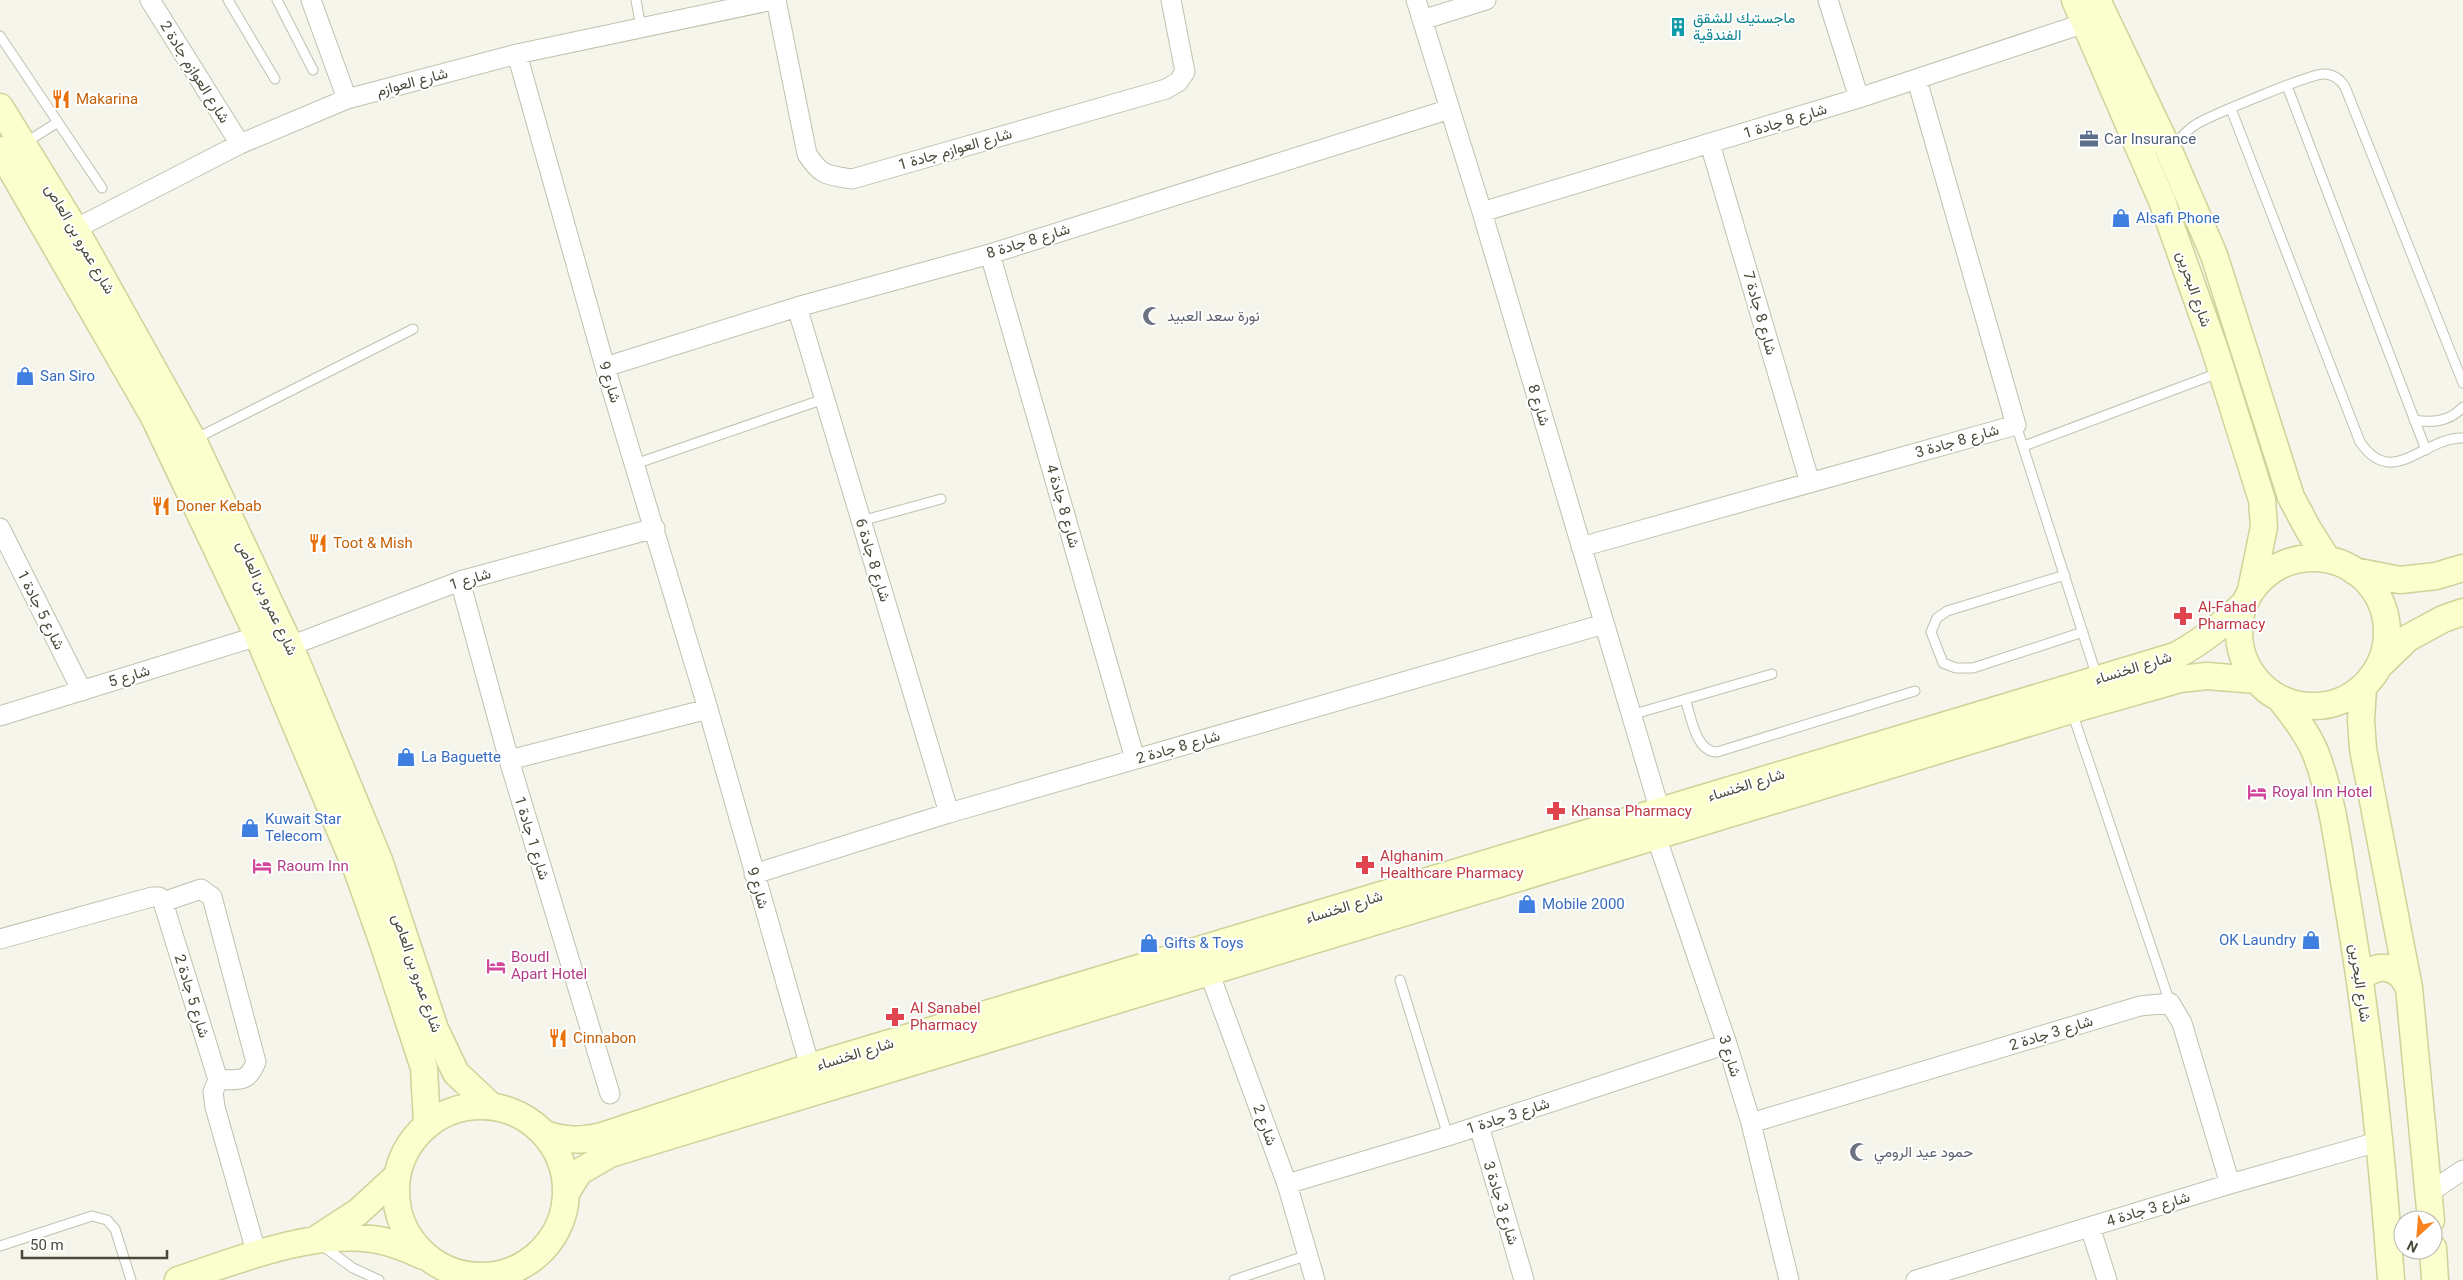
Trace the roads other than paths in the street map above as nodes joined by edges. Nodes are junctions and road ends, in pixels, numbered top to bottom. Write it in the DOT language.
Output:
graph roads {
  1 [pos="150,0"];
  2 [pos="228,0"];
  3 [pos="277,0"];
  4 [pos="312,0"];
  5 [pos="636,0"];
  6 [pos="774,0"];
  7 [pos="1172,0"];
  8 [pos="1416,0"];
  9 [pos="1486,0"];
  10 [pos="1828,0"];
  11 [pos="2097,0"];
  12 [pos="2080,12"];
  13 [pos="1422,20"];
  14 [pos="641,28"];
  15 [pos="0,36"];
  16 [pos="517,54"];
  17 [pos="313,70"];
  18 [pos="275,79"];
  19 [pos="1917,80"];
  20 [pos="2287,86"];
  21 [pos="1859,98"];
  22 [pos="347,99"];
  23 [pos="0,107"];
  24 [pos="1450,109"];
  25 [pos="2231,109"];
  26 [pos="58,122"];
  27 [pos="240,144"];
  28 [pos="1710,144"];
  29 [pos="12,146"];
  30 [pos="2170,152"];
  31 [pos="102,188"];
  32 [pos="1482,212"];
  33 [pos="75,229"];
  34 [pos="990,254"];
  35 [pos="797,307"];
  36 [pos="413,329"];
  37 [pos="605,367"];
  38 [pos="2221,372"];
  39 [pos="2463,383"];
  40 [pos="824,399"];
  41 [pos="2463,407"];
  42 [pos="2414,420"];
  43 [pos="2016,425"];
  44 [pos="2463,438"];
  45 [pos="193,440"];
  46 [pos="2024,446"];
  47 [pos="2426,450"];
  48 [pos="635,464"];
  49 [pos="1810,482"];
  50 [pos="941,499"];
  51 [pos="861,521"];
  52 [pos="0,528"];
  53 [pos="655,528"];
  54 [pos="1581,547"];
  55 [pos="2328,560"];
  56 [pos="2463,568"];
  57 [pos="2354,571"];
  58 [pos="2065,575"];
  59 [pos="460,581"];
  60 [pos="2247,597"];
  61 [pos="2463,612"];
  62 [pos="1604,624"];
  63 [pos="2083,632"];
  64 [pos="258,636"];
  65 [pos="290,646"];
  66 [pos="2380,665"];
  67 [pos="1772,674"];
  68 [pos="2098,680"];
  69 [pos="2256,680"];
  70 [pos="2363,688"];
  71 [pos="82,691"];
  72 [pos="1915,691"];
  73 [pos="1685,699"];
  74 [pos="2282,700"];
  75 [pos="708,708"];
  76 [pos="2072,710"];
  77 [pos="1632,715"];
  78 [pos="0,716"];
  79 [pos="1135,759"];
  80 [pos="509,760"];
  81 [pos="949,813"];
  82 [pos="1658,824"];
  83 [pos="754,874"];
  84 [pos="163,902"];
  85 [pos="0,940"];
  86 [pos="1209,972"];
  87 [pos="2360,979"];
  88 [pos="1400,980"];
  89 [pos="2409,988"];
  90 [pos="2170,1003"];
  91 [pos="1727,1044"];
  92 [pos="810,1067"];
  93 [pos="218,1080"];
  94 [pos="610,1094"];
  95 [pos="491,1106"];
  96 [pos="427,1123"];
  97 [pos="1751,1123"];
  98 [pos="1478,1126"];
  99 [pos="544,1134"];
  100 [pos="1448,1136"];
  101 [pos="2381,1141"];
  102 [pos="2463,1170"];
  103 [pos="395,1178"];
  104 [pos="1287,1184"];
  105 [pos="2230,1184"];
  106 [pos="2430,1192"];
  107 [pos="566,1193"];
  108 [pos="2431,1210"];
  109 [pos="2090,1227"];
  110 [pos="315,1240"];
  111 [pos="0,1246"];
  112 [pos="257,1255"];
  113 [pos="1308,1255"];
  114 [pos="426,1257"];
  115 [pos="2434,1260"];
  116 [pos="530,1268"];
  117 [pos="470,1278"];
  118 [pos="130,1280"];
  119 [pos="178,1280"];
  120 [pos="379,1280"];
  121 [pos="1234,1280"];
  122 [pos="1315,1280"];
  123 [pos="1524,1280"];
  124 [pos="1789,1280"];
  125 [pos="1916,1280"];
  126 [pos="2107,1280"];
  127 [pos="2391,1280"];
  128 [pos="2435,1280"];
  1 -- 27 [label="street, شارع العوازم جادة 2"];
  2 -- 18 [label="lane"];
  3 -- 17 [label="lane"];
  4 -- 22 [label="street"];
  5 -- 14 [label="lane"];
  6 -- 7 [label="street, شارع العوازم جادة 1"];
  6 -- 14 [label="street, شارع العوازم"];
  8 -- 13 [label="street, شارع 8"];
  9 -- 13 [label="street"];
  10 -- 21 [label="street"];
  11 -- 30 [label="street, شارع البحرين"];
  12 -- 19 [label="street, شارع 8 جادة 1"];
  12 -- 38 [label="street, شارع البحرين"];
  13 -- 24 [label="street, شارع 8"];
  14 -- 16 [label="street, شارع العوازم"];
  15 -- 26 [label="lane"];
  16 -- 22 [label="street, شارع العوازم"];
  16 -- 37 [label="street, شارع 9"];
  19 -- 21 [label="street, شارع 8 جادة 1"];
  19 -- 43 [label="street, شارع 8 جادة 3"];
  20 -- 25 [label="lane"];
  20 -- 39 [label="lane"];
  20 -- 42 [label="lane"];
  21 -- 28 [label="street, شارع 8 جادة 1"];
  22 -- 27 [label="street, شارع العوازم"];
  23 -- 29 [label="street, شارع عمرو بن العاص"];
  24 -- 32 [label="street, شارع 8"];
  24 -- 34 [label="street, شارع 8 جادة 8"];
  25 -- 30 [label="lane"];
  25 -- 47 [label="lane"];
  26 -- 29 [label="lane"];
  26 -- 31 [label="lane"];
  27 -- 33 [label="street, شارع العوازم"];
  28 -- 32 [label="street, شارع 8 جادة 1"];
  28 -- 49 [label="street, شارع 8 جادة 7"];
  29 -- 33 [label="street, شارع عمرو بن العاص"];
  29 -- 64 [label="street, شارع عمرو بن العاص"];
  30 -- 55 [label="street, شارع البحرين"];
  32 -- 54 [label="street, شارع 8"];
  33 -- 45 [label="street, شارع عمرو بن العاص"];
  34 -- 35 [label="street, شارع 8 جادة 8"];
  34 -- 79 [label="street, شارع 8 جادة 4"];
  35 -- 37 [label="street, شارع 8 جادة 8"];
  35 -- 40 [label="street, شارع 8 جادة 6"];
  36 -- 45 [label="lane"];
  37 -- 48 [label="street, شارع 9"];
  38 -- 46 [label="lane"];
  38 -- 60 [label="street, شارع البحرين"];
  40 -- 48 [label="lane"];
  40 -- 51 [label="street, شارع 8 جادة 6"];
  41 -- 42 [label="lane"];
  42 -- 47 [label="lane"];
  43 -- 46 [label="lane"];
  43 -- 49 [label="street, شارع 8 جادة 3"];
  44 -- 47 [label="lane"];
  45 -- 65 [label="street, شارع عمرو بن العاص"];
  46 -- 58 [label="lane"];
  48 -- 53 [label="street, شارع 9"];
  49 -- 54 [label="street, شارع 8 جادة 3"];
  50 -- 51 [label="lane"];
  51 -- 81 [label="street, شارع 8 جادة 6"];
  52 -- 71 [label="street, شارع 5 جادة 1"];
  53 -- 59 [label="street, شارع 1"];
  53 -- 75 [label="street, شارع 9"];
  54 -- 62 [label="street, شارع 8"];
  55 -- 57 [label="street"];
  55 -- 60 [label="street"];
  56 -- 57 [label="street"];
  57 -- 66 [label="street"];
  58 -- 63 [label="lane"];
  58 -- 63 [label="lane"];
  59 -- 65 [label="street, شارع 1"];
  59 -- 80 [label="street, شارع 1 جادة 1"];
  60 -- 68 [label="street, شارع الخنساء"];
  60 -- 69 [label="street"];
  61 -- 66 [label="street"];
  62 -- 77 [label="street, شارع 8"];
  62 -- 79 [label="street, شارع 8 جادة 2"];
  63 -- 68 [label="lane"];
  64 -- 71 [label="street, شارع 5"];
  64 -- 96 [label="street, شارع عمرو بن العاص"];
  65 -- 95 [label="street, شارع عمرو بن العاص"];
  66 -- 70 [label="street"];
  67 -- 73 [label="lane"];
  68 -- 82 [label="street, شارع الخنساء"];
  69 -- 74 [label="street"];
  69 -- 76 [label="street, شارع الخنساء"];
  70 -- 74 [label="street"];
  70 -- 89 [label="street"];
  71 -- 78 [label="street, شارع 5"];
  72 -- 73 [label="lane"];
  73 -- 77 [label="lane"];
  74 -- 87 [label="street, شارع البحرين"];
  75 -- 80 [label="street"];
  75 -- 83 [label="street, شارع 9"];
  76 -- 82 [label="street, شارع الخنساء"];
  76 -- 90 [label="lane"];
  77 -- 82 [label="street, شارع 8"];
  79 -- 81 [label="street, شارع 8 جادة 2"];
  80 -- 94 [label="street, شارع 1 جادة 1"];
  81 -- 83 [label="street, شارع 8 جادة 2"];
  82 -- 86 [label="street, شارع الخنساء"];
  82 -- 91 [label="street, شارع 3"];
  82 -- 92 [label="street, شارع الخنساء"];
  83 -- 92 [label="street, شارع 9"];
  84 -- 85 [label="street"];
  84 -- 93 [label="street, شارع 5 جادة 2"];
  84 -- 93 [label="street"];
  86 -- 104 [label="street, شارع 2"];
  86 -- 107 [label="street, شارع الخنساء"];
  87 -- 89 [label="street"];
  87 -- 101 [label="street, شارع البحرين"];
  88 -- 100 [label="lane"];
  89 -- 106 [label="street"];
  90 -- 97 [label="street, شارع 3 جادة 2"];
  90 -- 105 [label="street"];
  91 -- 97 [label="street, شارع 3"];
  91 -- 98 [label="street, شارع 3 جادة 1"];
  92 -- 99 [label="street, شارع الخنساء"];
  93 -- 112 [label="street, شارع 5 جادة 2"];
  95 -- 96 [label="street"];
  95 -- 99 [label="street"];
  96 -- 103 [label="street"];
  97 -- 124 [label="street, شارع 3"];
  98 -- 100 [label="street, شارع 3 جادة 1"];
  98 -- 123 [label="street, شارع 3 جادة 3"];
  99 -- 107 [label="street"];
  100 -- 104 [label="street, شارع 3 جادة 1"];
  101 -- 105 [label="street, شارع 3 جادة 4"];
  101 -- 127 [label="street, شارع البحرين"];
  102 -- 106 [label="street"];
  103 -- 110 [label="street"];
  103 -- 114 [label="street"];
  104 -- 113 [label="street, شارع 2"];
  105 -- 109 [label="street, شارع 3 جادة 4"];
  106 -- 108 [label="street"];
  107 -- 116 [label="street"];
  109 -- 125 [label="street, شارع 3 جادة 4"];
  109 -- 126 [label="street"];
  110 -- 112 [label="street"];
  110 -- 114 [label="street"];
  110 -- 120 [label="lane"];
  111 -- 118 [label="lane"];
  112 -- 119 [label="street"];
  113 -- 121 [label="lane"];
  113 -- 122 [label="street, شارع 2"];
  114 -- 117 [label="street"];
  115 -- 128 [label="street"];
  116 -- 117 [label="street"];
}
